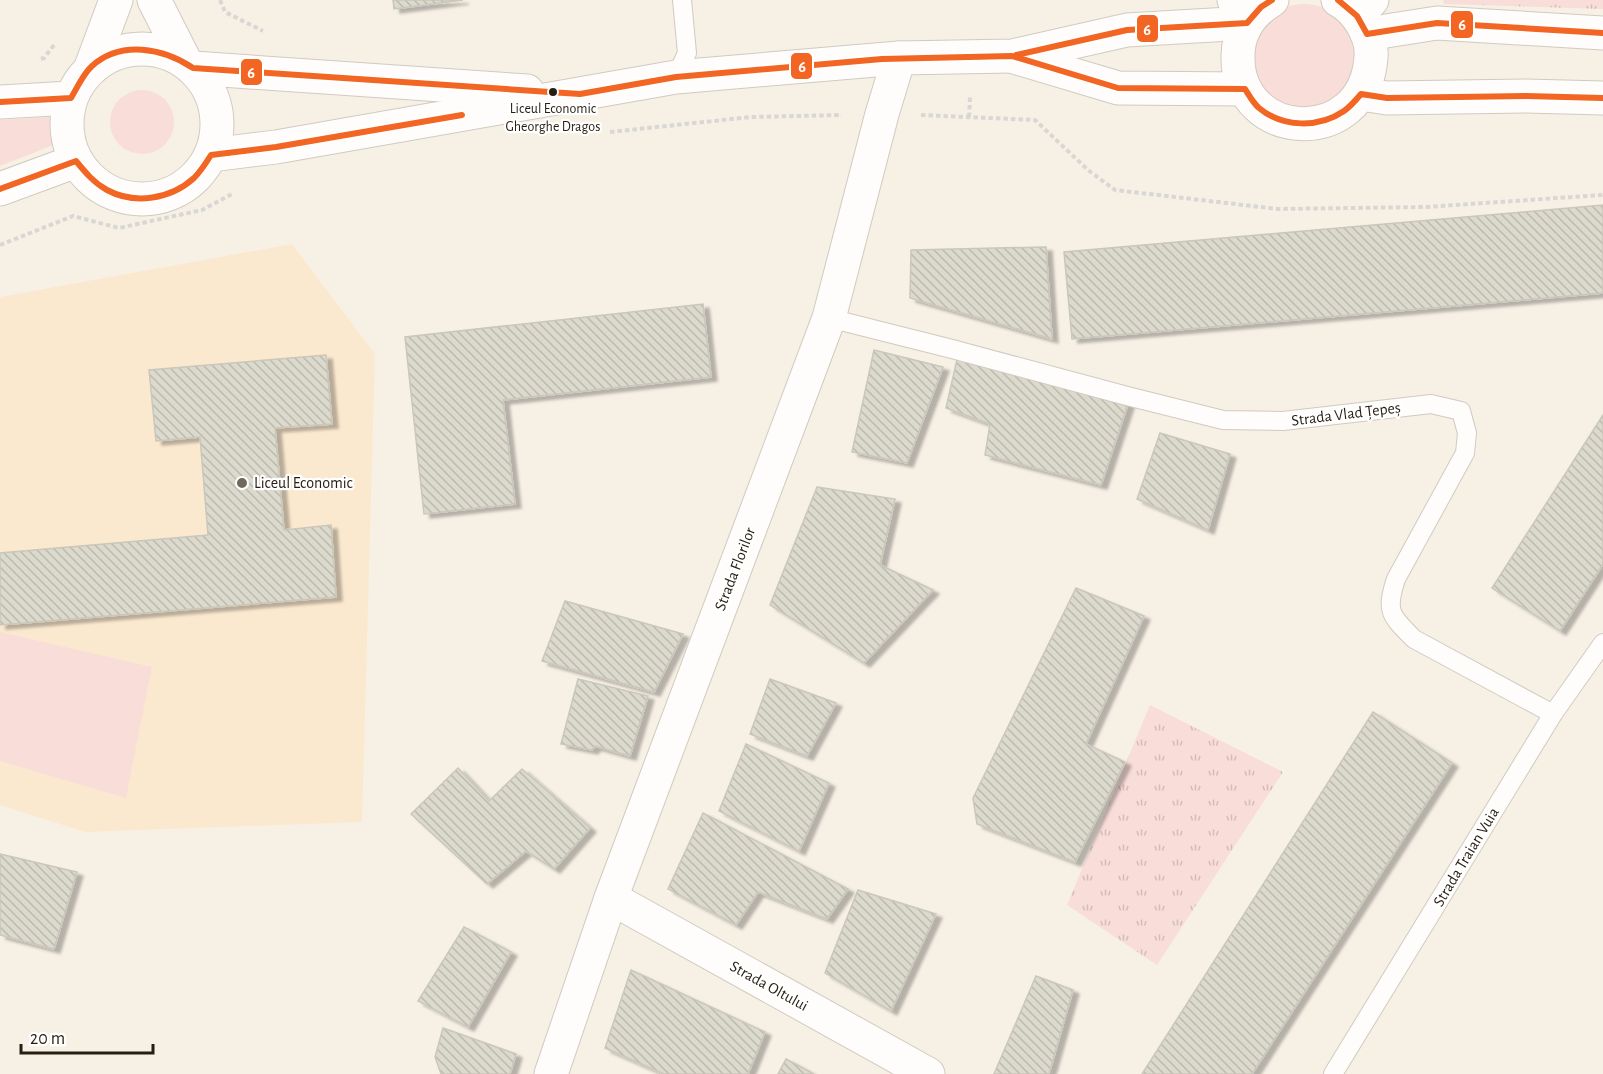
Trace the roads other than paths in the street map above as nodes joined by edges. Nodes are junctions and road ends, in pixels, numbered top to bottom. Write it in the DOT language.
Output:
graph roads {
  1 [pos="116,0"];
  2 [pos="154,0"];
  3 [pos="682,0"];
  4 [pos="1251,10"];
  5 [pos="1358,12"];
  6 [pos="1603,33"];
  7 [pos="1012,56"];
  8 [pos="899,58"];
  9 [pos="189,65"];
  10 [pos="91,67"];
  11 [pos="676,77"];
  12 [pos="1245,89"];
  13 [pos="580,94"];
  14 [pos="1361,94"];
  15 [pos="71,98"];
  16 [pos="1603,98"];
  17 [pos="0,102"];
  18 [pos="211,155"];
  19 [pos="76,161"];
  20 [pos="0,189"];
  21 [pos="829,318"];
  22 [pos="1603,643"];
  23 [pos="1553,714"];
  24 [pos="611,898"];
  25 [pos="551,1074"];
  26 [pos="928,1074"];
  27 [pos="1333,1074"];
  1 -- 10 [label="main road"];
  2 -- 9 [label="main road"];
  3 -- 11 [label="lane"];
  4 -- 7 [label="main road"];
  4 -- 12 [label="main road"];
  5 -- 6 [label="main road"];
  5 -- 14 [label="main road"];
  7 -- 8 [label="main road"];
  7 -- 12 [label="main road"];
  8 -- 11 [label="main road"];
  8 -- 21 [label="main road, Strada Florilor"];
  9 -- 10 [label="main road"];
  9 -- 13 [label="main road"];
  9 -- 18 [label="main road"];
  10 -- 15 [label="main road"];
  11 -- 13 [label="main road"];
  12 -- 14 [label="main road"];
  13 -- 18 [label="main road"];
  14 -- 16 [label="main road"];
  15 -- 17 [label="main road"];
  15 -- 19 [label="main road"];
  18 -- 19 [label="main road"];
  19 -- 20 [label="main road"];
  21 -- 23 [label="lane, Strada Vlad Țepeș"];
  21 -- 24 [label="main road, Strada Florilor"];
  22 -- 23 [label="lane, Strada Traian Vuia"];
  23 -- 27 [label="lane, Strada Traian Vuia"];
  24 -- 25 [label="main road, Strada Florilor"];
  24 -- 26 [label="main road, Strada Oltului"];
}
